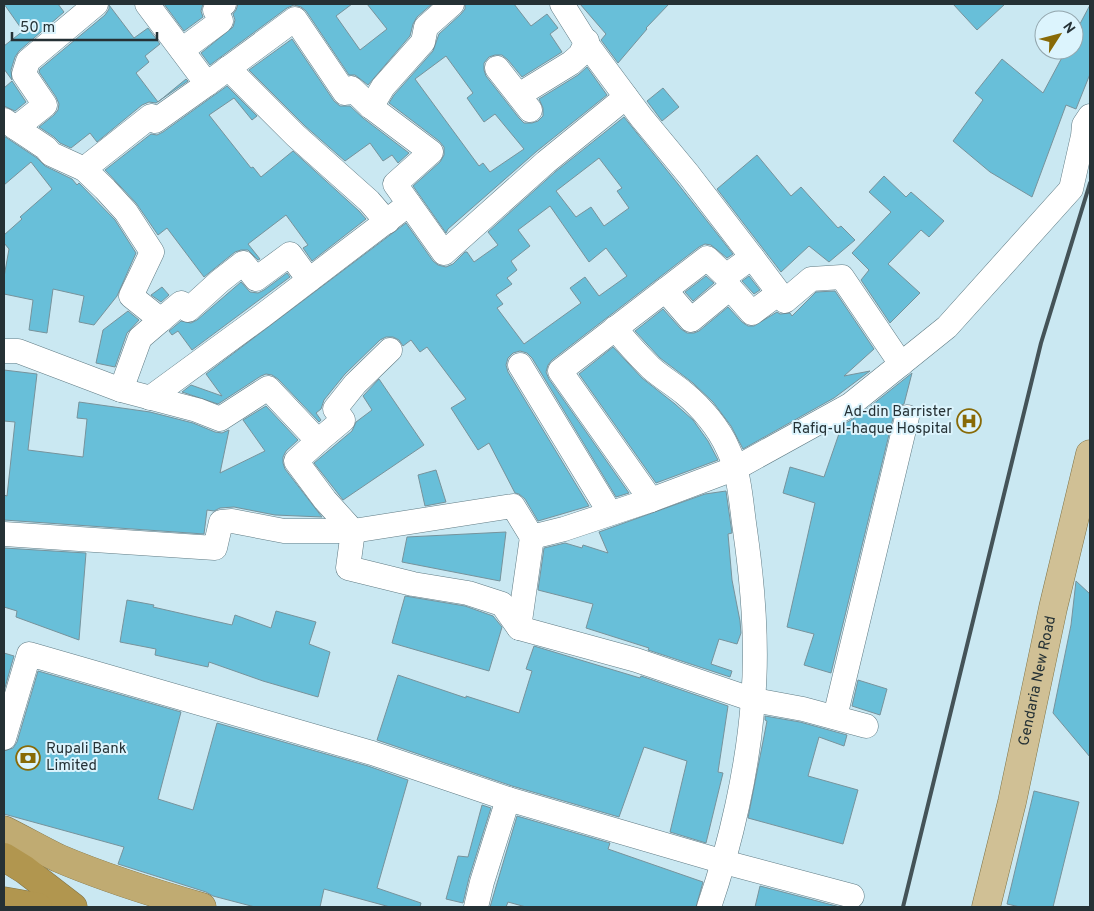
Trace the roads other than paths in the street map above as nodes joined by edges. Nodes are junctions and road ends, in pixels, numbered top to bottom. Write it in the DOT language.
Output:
graph roads {
  1 [pos="96,4"];
  2 [pos="147,4"];
  3 [pos="224,4"];
  4 [pos="452,4"];
  5 [pos="562,4"];
  6 [pos="587,41"];
  7 [pos="182,50"];
  8 [pos="228,68"];
  9 [pos="497,68"];
  10 [pos="207,84"];
  11 [pos="626,96"];
  12 [pos="371,108"];
  13 [pos="1090,116"];
  14 [pos="10,124"];
  15 [pos="84,169"];
  16 [pos="409,204"];
  17 [pos="387,222"];
  18 [pos="752,257"];
  19 [pos="309,280"];
  20 [pos="665,290"];
  21 [pos="779,293"];
  22 [pos="161,320"];
  23 [pos="615,328"];
  24 [pos="390,350"];
  25 [pos="4,351"];
  26 [pos="901,364"];
  27 [pos="520,365"];
  28 [pos="120,390"];
  29 [pos="150,398"];
  30 [pos="907,417"];
  31 [pos="318,441"];
  32 [pos="1090,454"];
  33 [pos="736,468"];
  34 [pos="651,500"];
  35 [pos="610,513"];
  36 [pos="353,531"];
  37 [pos="4,534"];
  38 [pos="532,537"];
  39 [pos="519,628"];
  40 [pos="754,700"];
  41 [pos="835,717"];
  42 [pos="866,726"];
  43 [pos="4,738"];
  44 [pos="508,798"];
  45 [pos="4,830"];
  46 [pos="4,857"];
  47 [pos="724,862"];
  48 [pos="852,896"];
  49 [pos="4,901"];
  50 [pos="989,906"];
  51 [pos="38,907"];
  52 [pos="73,907"];
  53 [pos="202,907"];
  54 [pos="476,907"];
  55 [pos="709,907"];
  1 -- 14 [label="street"];
  2 -- 7 [label="street"];
  3 -- 7 [label="street"];
  4 -- 12 [label="street"];
  5 -- 6 [label="street"];
  6 -- 9 [label="street"];
  6 -- 11 [label="street"];
  7 -- 10 [label="street"];
  8 -- 10 [label="street"];
  8 -- 12 [label="street"];
  8 -- 17 [label="street"];
  10 -- 15 [label="street"];
  11 -- 16 [label="street"];
  11 -- 18 [label="street"];
  12 -- 16 [label="street"];
  13 -- 26 [label="street"];
  14 -- 15 [label="street"];
  15 -- 22 [label="street"];
  16 -- 17 [label="street"];
  17 -- 19 [label="street"];
  18 -- 20 [label="street"];
  18 -- 21 [label="street"];
  19 -- 22 [label="street"];
  19 -- 29 [label="street"];
  20 -- 21 [label="street"];
  20 -- 23 [label="street"];
  21 -- 26 [label="street"];
  22 -- 28 [label="street"];
  23 -- 33 [label="street"];
  23 -- 34 [label="street"];
  24 -- 31 [label="street"];
  25 -- 28 [label="street"];
  26 -- 33 [label="street"];
  27 -- 35 [label="street"];
  28 -- 29 [label="street"];
  29 -- 31 [label="street"];
  30 -- 41 [label="street"];
  31 -- 36 [label="street"];
  32 -- 50 [label="main road, Gendaria New Road"];
  33 -- 34 [label="street"];
  33 -- 40 [label="street"];
  34 -- 35 [label="street"];
  35 -- 38 [label="street"];
  36 -- 37 [label="street"];
  36 -- 38 [label="street"];
  36 -- 39 [label="street"];
  38 -- 39 [label="street"];
  39 -- 40 [label="street"];
  40 -- 41 [label="street"];
  40 -- 47 [label="street"];
  41 -- 42 [label="street"];
  43 -- 44 [label="street"];
  44 -- 47 [label="street"];
  44 -- 54 [label="street"];
  45 -- 53 [label="highway"];
  46 -- 52 [label="highway"];
  47 -- 48 [label="street"];
  47 -- 55 [label="street"];
  49 -- 51 [label="highway"];
}
